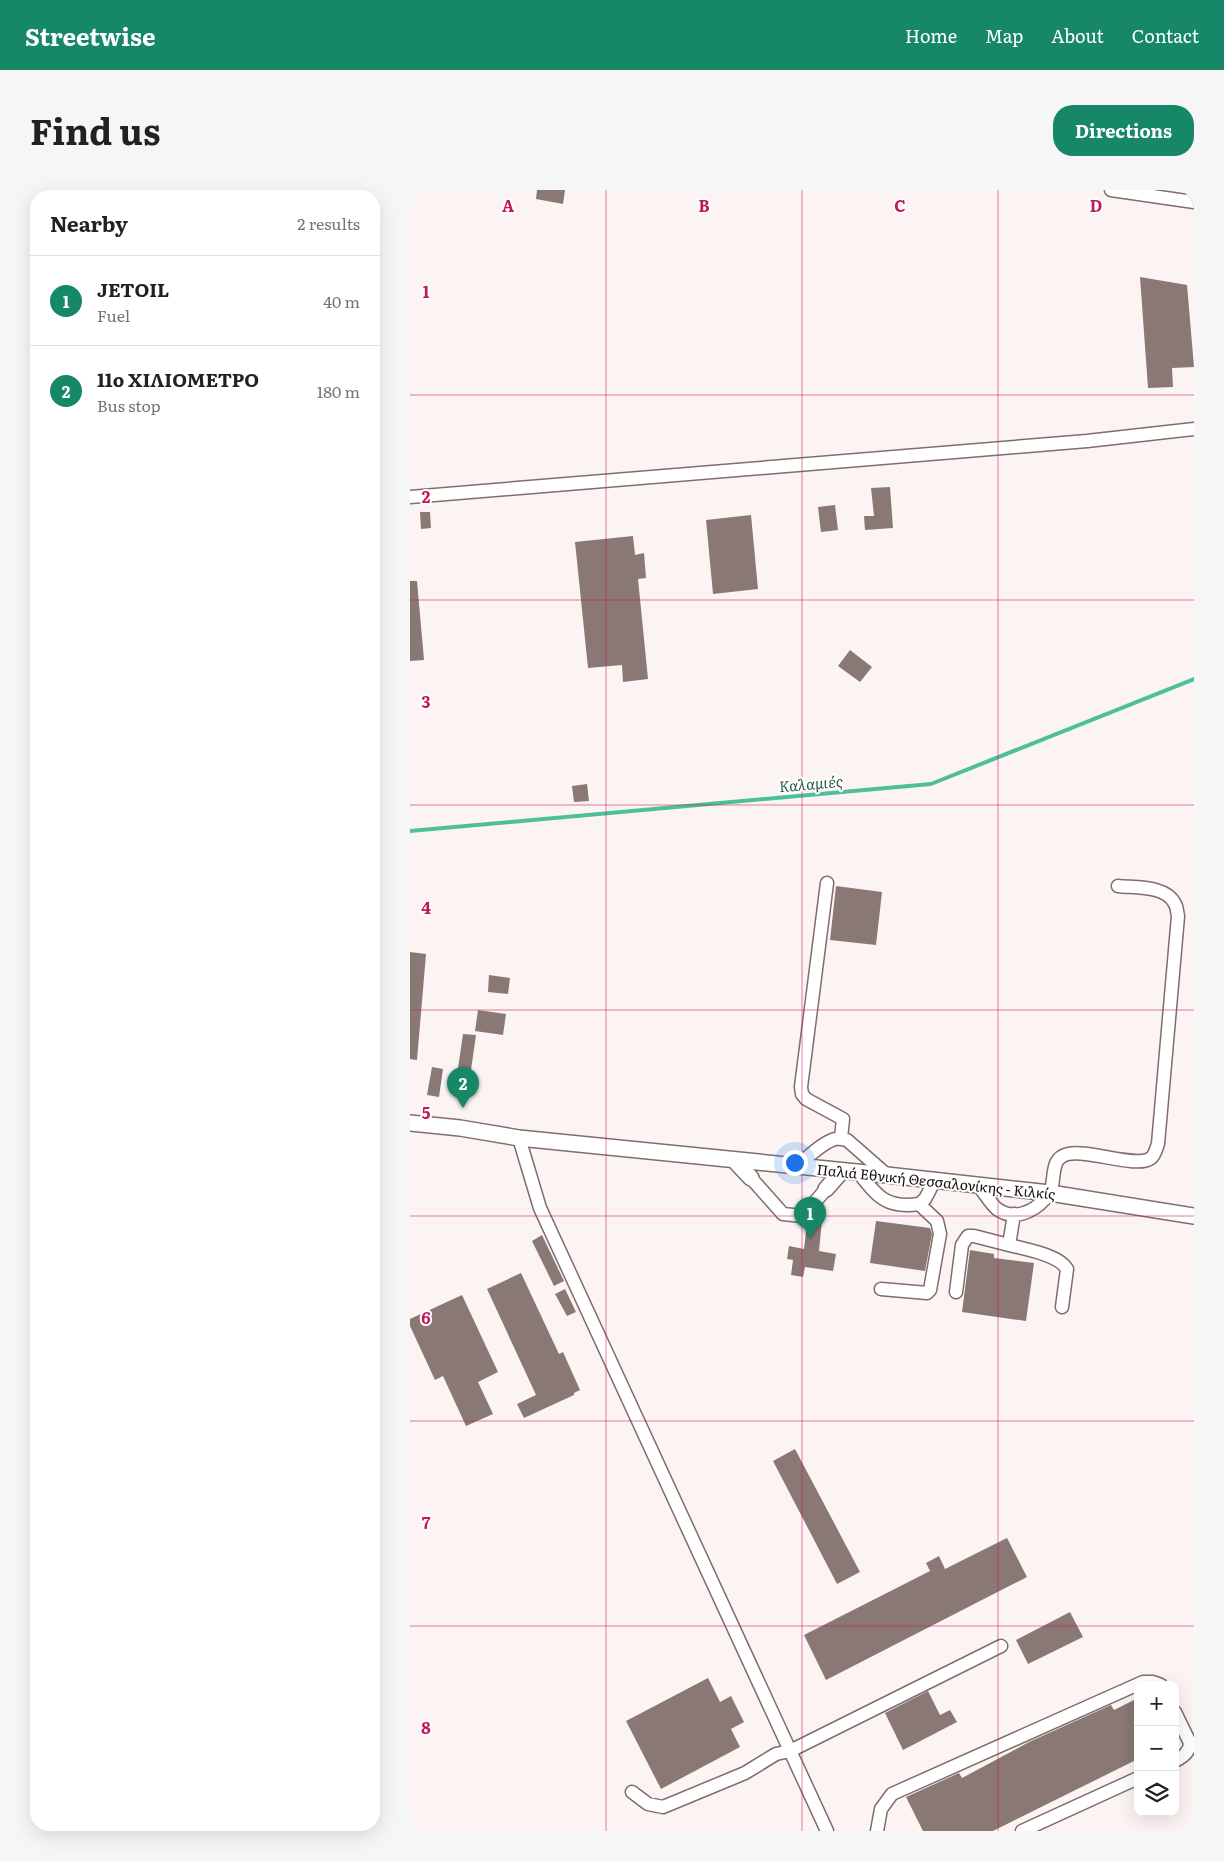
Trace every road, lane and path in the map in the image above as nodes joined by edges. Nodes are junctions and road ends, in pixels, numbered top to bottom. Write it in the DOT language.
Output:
graph roads {
  1 [pos="1111,190"];
  2 [pos="1194,202"];
  3 [pos="1194,429"];
  4 [pos="410,497"];
  5 [pos="827,883"];
  6 [pos="1118,886"];
  7 [pos="410,1123"];
  8 [pos="519,1138"];
  9 [pos="841,1138"];
  10 [pos="734,1160"];
  11 [pos="796,1166"];
  12 [pos="842,1171"];
  13 [pos="858,1172"];
  14 [pos="887,1175"];
  15 [pos="751,1178"];
  16 [pos="935,1180"];
  17 [pos="978,1185"];
  18 [pos="826,1189"];
  19 [pos="1050,1193"];
  20 [pos="919,1204"];
  21 [pos="1014,1214"];
  22 [pos="1194,1216"];
  23 [pos="1009,1245"];
  24 [pos="881,1289"];
  25 [pos="956,1292"];
  26 [pos="1062,1307"];
  27 [pos="1001,1646"];
  28 [pos="1134,1686"];
  29 [pos="1179,1720"];
  30 [pos="790,1751"];
  31 [pos="1179,1758"];
  32 [pos="1134,1780"];
  33 [pos="632,1792"];
  34 [pos="827,1831"];
  35 [pos="877,1831"];
  36 [pos="1022,1831"];
  1 -- 2 [label="street"];
  3 -- 4 [label="street"];
  5 -- 9 [label="street"];
  6 -- 19 [label="street"];
  7 -- 8 [label="main road, Παλιά Εθνική Θεσσαλονίκης - Κιλκίς"];
  8 -- 10 [label="main road, Παλιά Εθνική Θεσσαλονίκης - Κιλκίς"];
  8 -- 30 [label="street"];
  9 -- 11 [label="street"];
  9 -- 14 [label="street"];
  10 -- 11 [label="main road, Παλιά Εθνική Θεσσαλονίκης - Κιλκίς"];
  10 -- 15 [label="main road"];
  11 -- 12 [label="main road, Παλιά Εθνική Θεσσαλονίκης - Κιλκίς"];
  12 -- 13 [label="main road, Παλιά Εθνική Θεσσαλονίκης - Κιλκίς"];
  12 -- 18 [label="main road"];
  13 -- 14 [label="main road, Παλιά Εθνική Θεσσαλονίκης - Κιλκίς"];
  13 -- 20 [label="street"];
  14 -- 16 [label="main road, Παλιά Εθνική Θεσσαλονίκης - Κιλκίς"];
  15 -- 18 [label="street"];
  16 -- 17 [label="main road, Παλιά Εθνική Θεσσαλονίκης - Κιλκίς"];
  16 -- 20 [label="street"];
  17 -- 19 [label="main road, Παλιά Εθνική Θεσσαλονίκης - Κιλκίς"];
  17 -- 21 [label="street"];
  19 -- 21 [label="street"];
  19 -- 22 [label="main road, Παλιά Εθνική Θεσσαλονίκης - Κιλκίς"];
  20 -- 24 [label="street"];
  21 -- 23 [label="street"];
  23 -- 25 [label="street"];
  23 -- 26 [label="street"];
  27 -- 30 [label="street"];
  28 -- 35 [label="street"];
  29 -- 31 [label="street"];
  30 -- 33 [label="street"];
  30 -- 34 [label="street"];
  32 -- 36 [label="street"];
}
